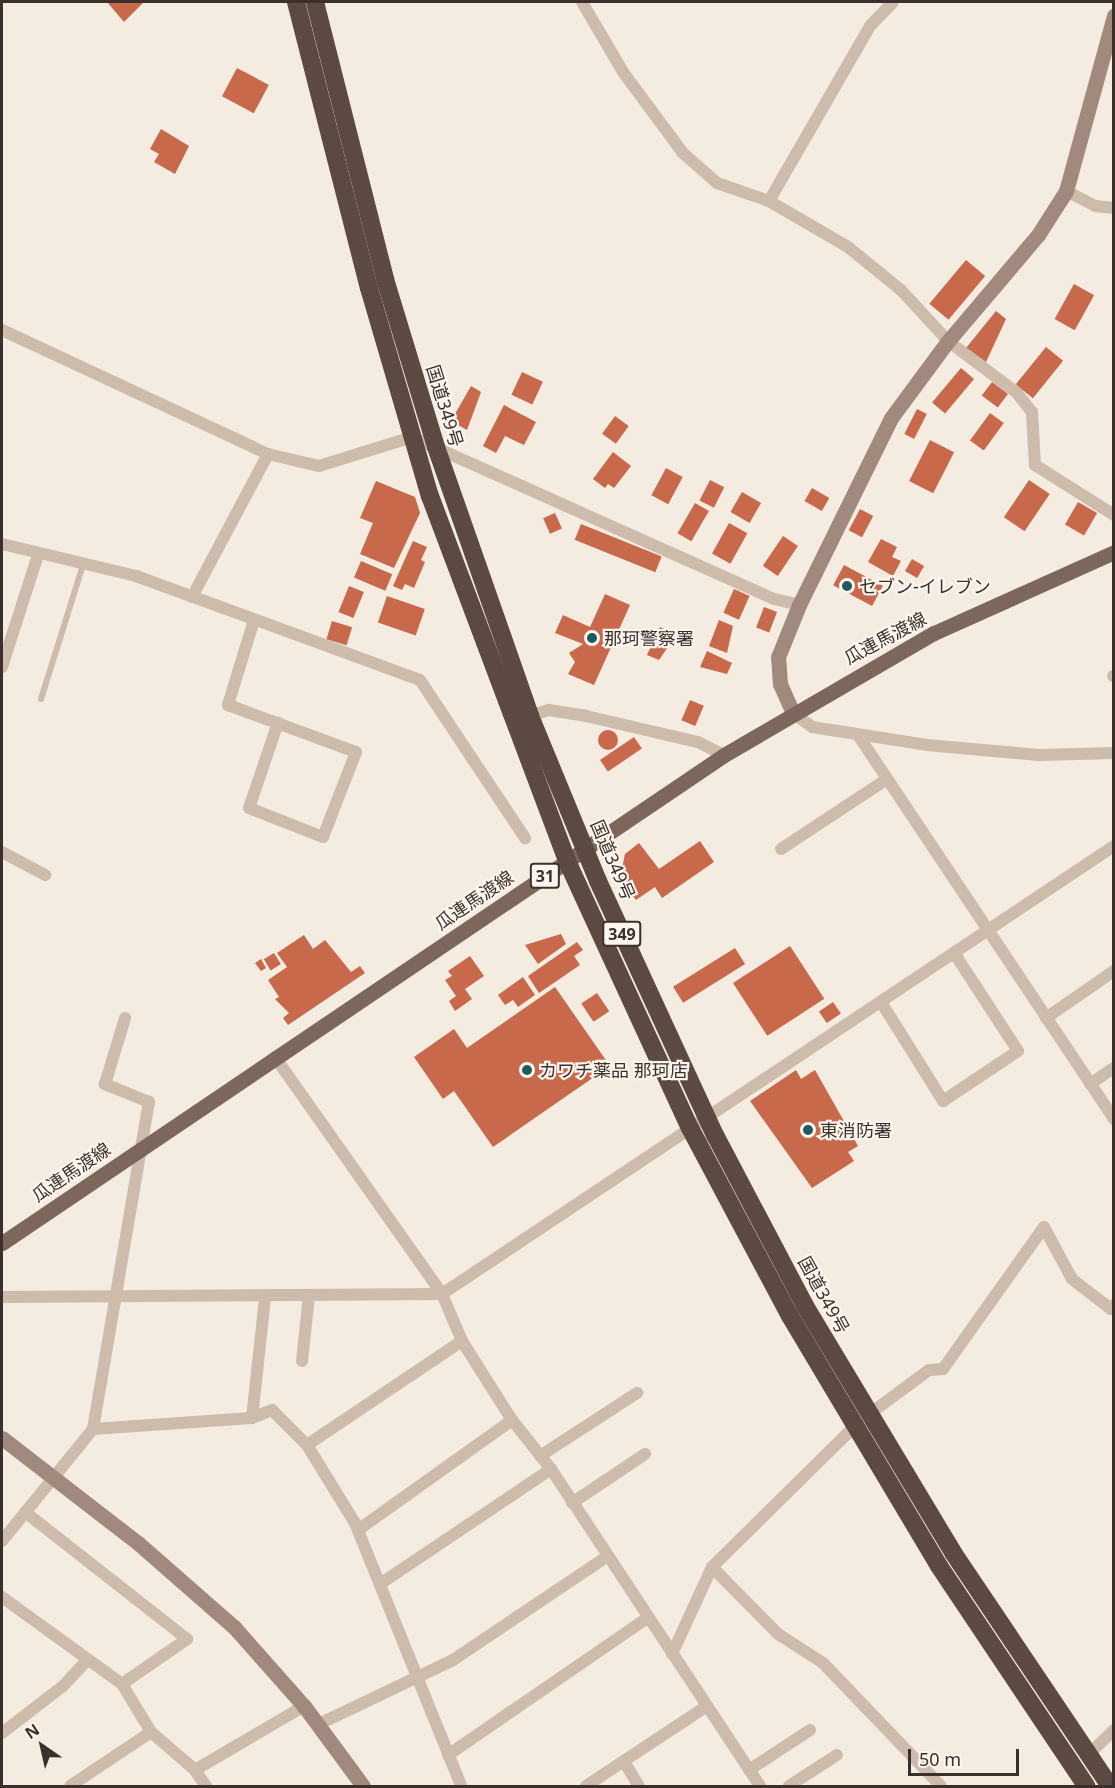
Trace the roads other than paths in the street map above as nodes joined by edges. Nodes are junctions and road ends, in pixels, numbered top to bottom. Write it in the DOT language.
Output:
graph roads {
  1 [pos="296,2"];
  2 [pos="315,2"];
  3 [pos="582,2"];
  4 [pos="893,2"];
  5 [pos="1113,15"];
  6 [pos="1066,190"];
  7 [pos="769,201"];
  8 [pos="1113,208"];
  9 [pos="2,330"];
  10 [pos="948,341"];
  11 [pos="412,437"];
  12 [pos="435,447"];
  13 [pos="268,454"];
  14 [pos="1113,515"];
  15 [pos="2,544"];
  16 [pos="1113,552"];
  17 [pos="38,555"];
  18 [pos="84,565"];
  19 [pos="192,597"];
  20 [pos="799,605"];
  21 [pos="255,620"];
  22 [pos="2,667"];
  23 [pos="41,699"];
  24 [pos="793,713"];
  25 [pos="530,716"];
  26 [pos="278,723"];
  27 [pos="858,735"];
  28 [pos="1113,753"];
  29 [pos="724,756"];
  30 [pos="887,779"];
  31 [pos="525,838"];
  32 [pos="1113,846"];
  33 [pos="584,849"];
  34 [pos="781,849"];
  35 [pos="2,852"];
  36 [pos="567,861"];
  37 [pos="45,875"];
  38 [pos="987,930"];
  39 [pos="954,952"];
  40 [pos="1113,971"];
  41 [pos="881,1002"];
  42 [pos="125,1018"];
  43 [pos="1046,1018"];
  44 [pos="275,1057"];
  45 [pos="1113,1068"];
  46 [pos="1090,1084"];
  47 [pos="706,1117"];
  48 [pos="1113,1119"];
  49 [pos="690,1128"];
  50 [pos="139,1149"];
  51 [pos="2,1243"];
  52 [pos="442,1294"];
  53 [pos="309,1296"];
  54 [pos="2,1297"];
  55 [pos="114,1298"];
  56 [pos="265,1298"];
  57 [pos="1113,1305"];
  58 [pos="462,1341"];
  59 [pos="302,1361"];
  60 [pos="637,1393"];
  61 [pos="868,1415"];
  62 [pos="252,1418"];
  63 [pos="512,1420"];
  64 [pos="854,1427"];
  65 [pos="93,1429"];
  66 [pos="2,1438"];
  67 [pos="308,1445"];
  68 [pos="645,1454"];
  69 [pos="540,1456"];
  70 [pos="551,1469"];
  71 [pos="52,1478"];
  72 [pos="572,1503"];
  73 [pos="25,1512"];
  74 [pos="358,1530"];
  75 [pos="2,1541"];
  76 [pos="606,1557"];
  77 [pos="712,1567"];
  78 [pos="380,1584"];
  79 [pos="2,1598"];
  80 [pos="647,1618"];
  81 [pos="672,1654"];
  82 [pos="86,1661"];
  83 [pos="417,1679"];
  84 [pos="122,1684"];
  85 [pos="304,1706"];
  86 [pos="708,1706"];
  87 [pos="319,1724"];
  88 [pos="810,1730"];
  89 [pos="1113,1730"];
  90 [pos="151,1732"];
  91 [pos="2,1733"];
  92 [pos="448,1755"];
  93 [pos="837,1755"];
  94 [pos="1088,1755"];
  95 [pos="625,1763"];
  96 [pos="195,1770"];
  97 [pos="749,1770"];
  98 [pos="70,1786"];
  99 [pos="206,1786"];
  100 [pos="363,1786"];
  101 [pos="460,1786"];
  102 [pos="586,1786"];
  103 [pos="639,1786"];
  104 [pos="760,1786"];
  105 [pos="789,1786"];
  106 [pos="941,1786"];
  107 [pos="1086,1786"];
  108 [pos="1110,1786"];
  1 -- 11 [label="highway, 349"];
  2 -- 12 [label="highway, 国道349号 / 349"];
  3 -- 7 [label="street"];
  4 -- 7 [label="street"];
  5 -- 6 [label="street"];
  6 -- 8 [label="street"];
  6 -- 10 [label="street"];
  7 -- 10 [label="street"];
  9 -- 13 [label="street"];
  10 -- 14 [label="street"];
  10 -- 20 [label="street"];
  11 -- 12 [label="street"];
  11 -- 13 [label="street"];
  11 -- 36 [label="highway, 349"];
  12 -- 20 [label="street"];
  12 -- 25 [label="highway, 国道349号 / 349"];
  13 -- 19 [label="street"];
  15 -- 17 [label="street"];
  16 -- 24 [label="main road, 瓜連馬渡線 / 31"];
  17 -- 18 [label="street"];
  17 -- 22 [label="street"];
  18 -- 19 [label="street"];
  18 -- 23 [label="lane"];
  19 -- 21 [label="street"];
  20 -- 24 [label="street"];
  21 -- 26 [label="street"];
  21 -- 31 [label="street"];
  24 -- 27 [label="street"];
  24 -- 29 [label="main road, 瓜連馬渡線 / 31"];
  25 -- 29 [label="street"];
  25 -- 33 [label="highway, 国道349号 / 349"];
  26 -- 26 [label="street"];
  27 -- 28 [label="street"];
  27 -- 30 [label="street"];
  29 -- 33 [label="main road, 瓜連馬渡線 / 31"];
  30 -- 34 [label="street"];
  30 -- 38 [label="street"];
  32 -- 38 [label="street"];
  33 -- 36 [label="main road, 瓜連馬渡線 / 31"];
  33 -- 47 [label="highway, 国道349号 / 349"];
  35 -- 37 [label="street"];
  36 -- 44 [label="main road, 瓜連馬渡線 / 31"];
  36 -- 49 [label="highway, 349"];
  38 -- 39 [label="street"];
  38 -- 43 [label="street"];
  39 -- 41 [label="street"];
  39 -- 41 [label="street"];
  40 -- 43 [label="street"];
  41 -- 47 [label="street"];
  42 -- 50 [label="street"];
  43 -- 46 [label="street"];
  44 -- 50 [label="main road, 瓜連馬渡線 / 31"];
  44 -- 52 [label="street"];
  45 -- 46 [label="street"];
  46 -- 48 [label="street"];
  47 -- 49 [label="street"];
  47 -- 61 [label="highway, 国道349号 / 349"];
  49 -- 52 [label="street"];
  49 -- 64 [label="highway, 349"];
  50 -- 51 [label="main road, 瓜連馬渡線 / 31"];
  50 -- 55 [label="street"];
  52 -- 53 [label="street"];
  52 -- 58 [label="street"];
  53 -- 56 [label="street"];
  53 -- 59 [label="street"];
  54 -- 55 [label="street"];
  55 -- 56 [label="street"];
  55 -- 65 [label="street"];
  56 -- 62 [label="street"];
  57 -- 61 [label="street"];
  58 -- 63 [label="street"];
  58 -- 67 [label="street"];
  60 -- 69 [label="street"];
  61 -- 94 [label="highway, 国道349号 / 349"];
  62 -- 65 [label="street"];
  62 -- 67 [label="street"];
  63 -- 69 [label="street"];
  63 -- 74 [label="street"];
  64 -- 77 [label="street"];
  64 -- 107 [label="highway, 349"];
  65 -- 71 [label="street"];
  66 -- 71 [label="street"];
  67 -- 74 [label="street"];
  68 -- 72 [label="street"];
  69 -- 70 [label="street"];
  70 -- 72 [label="street"];
  70 -- 78 [label="street"];
  71 -- 73 [label="street"];
  71 -- 85 [label="street"];
  72 -- 76 [label="street"];
  73 -- 75 [label="street"];
  73 -- 84 [label="street"];
  74 -- 78 [label="street"];
  76 -- 80 [label="street"];
  76 -- 83 [label="street"];
  77 -- 81 [label="street"];
  77 -- 106 [label="street"];
  78 -- 83 [label="street"];
  79 -- 82 [label="street"];
  80 -- 81 [label="street"];
  80 -- 92 [label="street"];
  81 -- 86 [label="street"];
  82 -- 84 [label="street"];
  82 -- 91 [label="street"];
  83 -- 87 [label="street"];
  83 -- 92 [label="street"];
  84 -- 90 [label="street"];
  85 -- 87 [label="street"];
  85 -- 96 [label="street"];
  86 -- 95 [label="street"];
  86 -- 97 [label="street"];
  87 -- 100 [label="street"];
  88 -- 97 [label="street"];
  89 -- 94 [label="street"];
  90 -- 96 [label="street"];
  90 -- 98 [label="street"];
  92 -- 101 [label="street"];
  93 -- 105 [label="street"];
  94 -- 108 [label="highway, 国道349号 / 349"];
  95 -- 102 [label="street"];
  95 -- 103 [label="street"];
  96 -- 99 [label="street"];
  97 -- 104 [label="street"];
}
